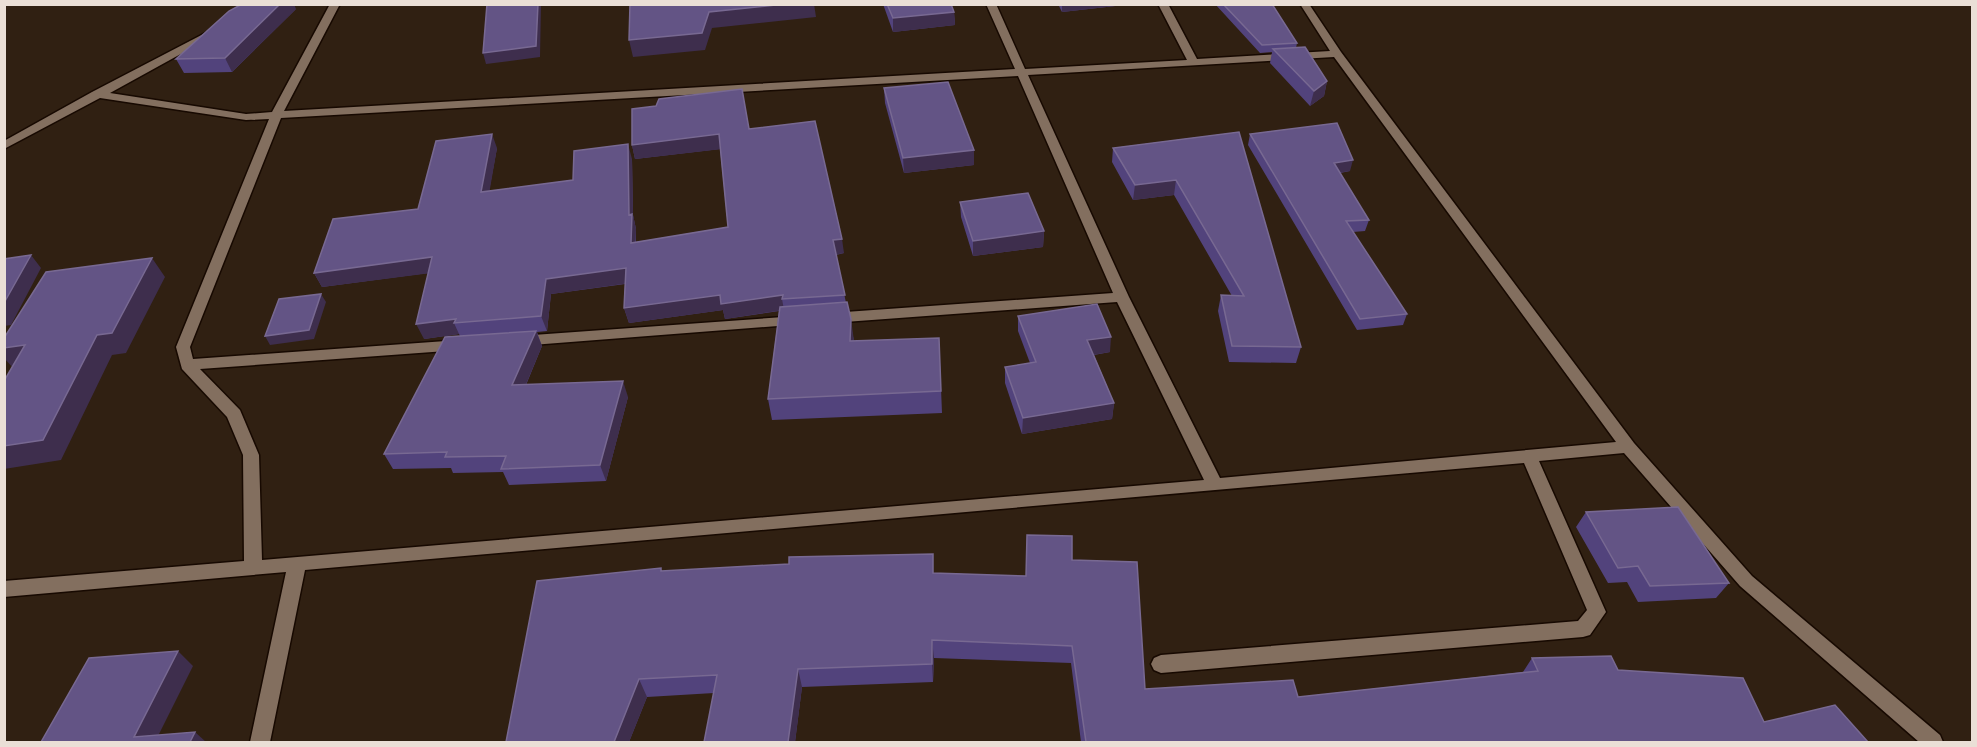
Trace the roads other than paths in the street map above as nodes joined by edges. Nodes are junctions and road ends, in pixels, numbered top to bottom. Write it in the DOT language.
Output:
graph roads {
  1 [pos="335,4"];
  2 [pos="991,4"];
  3 [pos="1163,4"];
  4 [pos="1304,4"];
  5 [pos="223,27"];
  6 [pos="1337,54"];
  7 [pos="1193,62"];
  8 [pos="1024,73"];
  9 [pos="96,94"];
  10 [pos="276,114"];
  11 [pos="4,146"];
  12 [pos="1122,297"];
  13 [pos="507,342"];
  14 [pos="471,344"];
  15 [pos="187,365"];
  16 [pos="1628,447"];
  17 [pos="1529,456"];
  18 [pos="1215,485"];
  19 [pos="297,564"];
  20 [pos="253,567"];
  21 [pos="4,588"];
  22 [pos="1161,664"];
  23 [pos="260,742"];
  24 [pos="1933,742"];
  1 -- 10 [label="street"];
  2 -- 8 [label="street"];
  3 -- 7 [label="street"];
  4 -- 6 [label="street"];
  5 -- 9 [label="street"];
  6 -- 7 [label="street"];
  6 -- 16 [label="street"];
  7 -- 8 [label="street"];
  8 -- 10 [label="street"];
  8 -- 12 [label="street"];
  9 -- 10 [label="street"];
  9 -- 11 [label="street"];
  10 -- 15 [label="street"];
  12 -- 13 [label="street"];
  12 -- 18 [label="street"];
  14 -- 15 [label="street"];
  15 -- 20 [label="street"];
  16 -- 17 [label="street"];
  16 -- 24 [label="street"];
  17 -- 18 [label="street"];
  17 -- 22 [label="street"];
  18 -- 19 [label="street"];
  19 -- 20 [label="street"];
  19 -- 23 [label="street"];
  20 -- 21 [label="street"];
}
